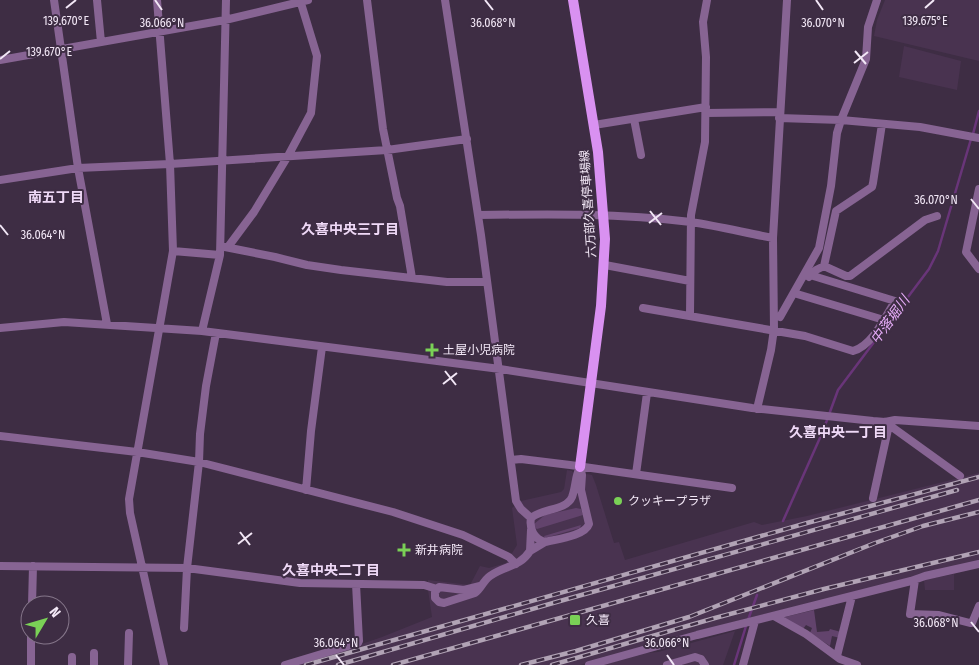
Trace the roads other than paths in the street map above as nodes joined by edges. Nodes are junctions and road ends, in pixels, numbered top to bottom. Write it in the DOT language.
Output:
graph roads {
  1 [pos="54,0"];
  2 [pos="98,0"];
  3 [pos="157,0"];
  4 [pos="226,0"];
  5 [pos="367,0"];
  6 [pos="445,0"];
  7 [pos="572,0"];
  8 [pos="707,0"];
  9 [pos="787,0"];
  10 [pos="877,0"];
  11 [pos="303,1"];
  12 [pos="225,20"];
  13 [pos="159,32"];
  14 [pos="101,42"];
  15 [pos="61,50"];
  16 [pos="0,60"];
  17 [pos="706,110"];
  18 [pos="779,115"];
  19 [pos="634,119"];
  20 [pos="841,120"];
  21 [pos="882,124"];
  22 [pos="594,125"];
  23 [pos="978,138"];
  24 [pos="467,139"];
  25 [pos="387,150"];
  26 [pos="641,154"];
  27 [pos="288,156"];
  28 [pos="221,160"];
  29 [pos="170,164"];
  30 [pos="78,168"];
  31 [pos="0,180"];
  32 [pos="979,189"];
  33 [pos="478,215"];
  34 [pos="604,215"];
  35 [pos="937,216"];
  36 [pos="690,222"];
  37 [pos="773,238"];
  38 [pos="228,247"];
  39 [pos="173,251"];
  40 [pos="220,251"];
  41 [pos="604,265"];
  42 [pos="824,266"];
  43 [pos="979,269"];
  44 [pos="812,270"];
  45 [pos="412,278"];
  46 [pos="690,281"];
  47 [pos="487,282"];
  48 [pos="798,294"];
  49 [pos="643,308"];
  50 [pos="690,315"];
  51 [pos="777,317"];
  52 [pos="884,320"];
  53 [pos="107,324"];
  54 [pos="0,328"];
  55 [pos="160,328"];
  56 [pos="774,329"];
  57 [pos="202,331"];
  58 [pos="216,333"];
  59 [pos="322,348"];
  60 [pos="500,369"];
  61 [pos="591,384"];
  62 [pos="647,392"];
  63 [pos="757,409"];
  64 [pos="887,424"];
  65 [pos="979,426"];
  66 [pos="0,436"];
  67 [pos="137,452"];
  68 [pos="511,460"];
  69 [pos="199,462"];
  70 [pos="580,466"];
  71 [pos="636,474"];
  72 [pos="960,476"];
  73 [pos="732,488"];
  74 [pos="306,490"];
  75 [pos="873,498"];
  76 [pos="566,504"];
  77 [pos="585,508"];
  78 [pos="531,518"];
  79 [pos="531,530"];
  80 [pos="545,542"];
  81 [pos="530,550"];
  82 [pos="516,564"];
  83 [pos="979,564"];
  84 [pos="0,566"];
  85 [pos="33,566"];
  86 [pos="143,567"];
  87 [pos="187,568"];
  88 [pos="915,580"];
  89 [pos="356,584"];
  90 [pos="480,586"];
  91 [pos="437,589"];
  92 [pos="32,595"];
  93 [pos="852,596"];
  94 [pos="979,606"];
  95 [pos="774,616"];
  96 [pos="754,621"];
  97 [pos="184,628"];
  98 [pos="129,633"];
  99 [pos="31,645"];
  100 [pos="94,652"];
  101 [pos="839,660"];
  102 [pos="31,665"];
  103 [pos="94,665"];
  104 [pos="128,665"];
  105 [pos="164,665"];
  106 [pos="285,665"];
  107 [pos="589,665"];
  108 [pos="666,665"];
  109 [pos="706,665"];
  110 [pos="743,665"];
  111 [pos="857,665"];
  1 -- 15 [label="street"];
  2 -- 14 [label="street"];
  3 -- 13 [label="street"];
  4 -- 12 [label="street"];
  5 -- 25 [label="street"];
  6 -- 24 [label="street"];
  7 -- 22 [label="main road, 六万部久喜停車場線"];
  8 -- 17 [label="street"];
  9 -- 18 [label="street"];
  10 -- 20 [label="street"];
  11 -- 12 [label="street"];
  11 -- 27 [label="street"];
  12 -- 13 [label="street"];
  12 -- 28 [label="street"];
  13 -- 14 [label="street"];
  13 -- 29 [label="street"];
  14 -- 15 [label="street"];
  15 -- 16 [label="street"];
  15 -- 30 [label="street"];
  17 -- 18 [label="street"];
  17 -- 19 [label="street"];
  17 -- 36 [label="street"];
  18 -- 20 [label="street"];
  18 -- 37 [label="street"];
  19 -- 22 [label="street"];
  19 -- 26 [label="street"];
  20 -- 21 [label="street"];
  20 -- 44 [label="street"];
  21 -- 23 [label="street"];
  21 -- 42 [label="street"];
  22 -- 34 [label="main road, 六万部久喜停車場線"];
  24 -- 25 [label="street"];
  24 -- 33 [label="street"];
  25 -- 27 [label="street"];
  25 -- 45 [label="street"];
  27 -- 28 [label="street"];
  27 -- 38 [label="street"];
  28 -- 29 [label="street"];
  28 -- 40 [label="street"];
  29 -- 30 [label="street"];
  29 -- 39 [label="street"];
  30 -- 31 [label="street"];
  30 -- 53 [label="street"];
  32 -- 43 [label="street"];
  33 -- 34 [label="street"];
  33 -- 47 [label="street"];
  34 -- 36 [label="street"];
  34 -- 41 [label="main road, 六万部久喜停車場線"];
  35 -- 42 [label="street"];
  36 -- 37 [label="street"];
  36 -- 46 [label="street"];
  37 -- 51 [label="street"];
  38 -- 40 [label="street"];
  38 -- 45 [label="street"];
  39 -- 40 [label="street"];
  39 -- 55 [label="street"];
  40 -- 57 [label="street"];
  41 -- 46 [label="street"];
  41 -- 61 [label="main road, 六万部久喜停車場線"];
  42 -- 44 [label="street"];
  44 -- 48 [label="street"];
  44 -- 51 [label="street"];
  44 -- 52 [label="street"];
  45 -- 47 [label="street"];
  46 -- 50 [label="street"];
  47 -- 60 [label="street"];
  48 -- 51 [label="street"];
  48 -- 52 [label="street"];
  49 -- 50 [label="street"];
  50 -- 56 [label="street"];
  51 -- 56 [label="street"];
  52 -- 56 [label="street"];
  53 -- 54 [label="street"];
  53 -- 55 [label="street"];
  55 -- 57 [label="street"];
  55 -- 67 [label="street"];
  56 -- 63 [label="street"];
  57 -- 58 [label="street"];
  58 -- 59 [label="street"];
  58 -- 69 [label="street"];
  59 -- 60 [label="street"];
  59 -- 74 [label="street"];
  60 -- 61 [label="street"];
  60 -- 68 [label="street"];
  61 -- 62 [label="street"];
  61 -- 70 [label="main road, 六万部久喜停車場線"];
  62 -- 63 [label="street"];
  62 -- 71 [label="street"];
  63 -- 64 [label="street"];
  64 -- 65 [label="street"];
  64 -- 72 [label="street"];
  64 -- 75 [label="street"];
  66 -- 67 [label="street"];
  67 -- 69 [label="street"];
  67 -- 86 [label="street"];
  68 -- 70 [label="street"];
  68 -- 78 [label="street"];
  69 -- 74 [label="street"];
  69 -- 87 [label="street"];
  70 -- 71 [label="street"];
  70 -- 76 [label="street"];
  70 -- 77 [label="street"];
  71 -- 73 [label="street"];
  74 -- 82 [label="street"];
  76 -- 77 [label="street"];
  76 -- 78 [label="street"];
  77 -- 80 [label="street"];
  78 -- 79 [label="street"];
  79 -- 80 [label="street"];
  79 -- 81 [label="street"];
  80 -- 81 [label="street"];
  81 -- 82 [label="street"];
  82 -- 90 [label="street"];
  83 -- 88 [label="street"];
  84 -- 85 [label="street"];
  85 -- 86 [label="street"];
  85 -- 92 [label="street"];
  86 -- 87 [label="street"];
  86 -- 105 [label="street"];
  87 -- 89 [label="street"];
  87 -- 97 [label="street"];
  88 -- 93 [label="street"];
  88 -- 94 [label="street"];
  89 -- 91 [label="street"];
  89 -- 106 [label="street"];
  90 -- 91 [label="street"];
  90 -- 91 [label="street"];
  93 -- 95 [label="street"];
  93 -- 101 [label="street"];
  95 -- 96 [label="street"];
  95 -- 101 [label="street"];
  96 -- 107 [label="street"];
  96 -- 110 [label="street"];
  98 -- 104 [label="street"];
  99 -- 102 [label="street"];
  100 -- 103 [label="street"];
  101 -- 111 [label="street"];
  108 -- 109 [label="street"];
}
